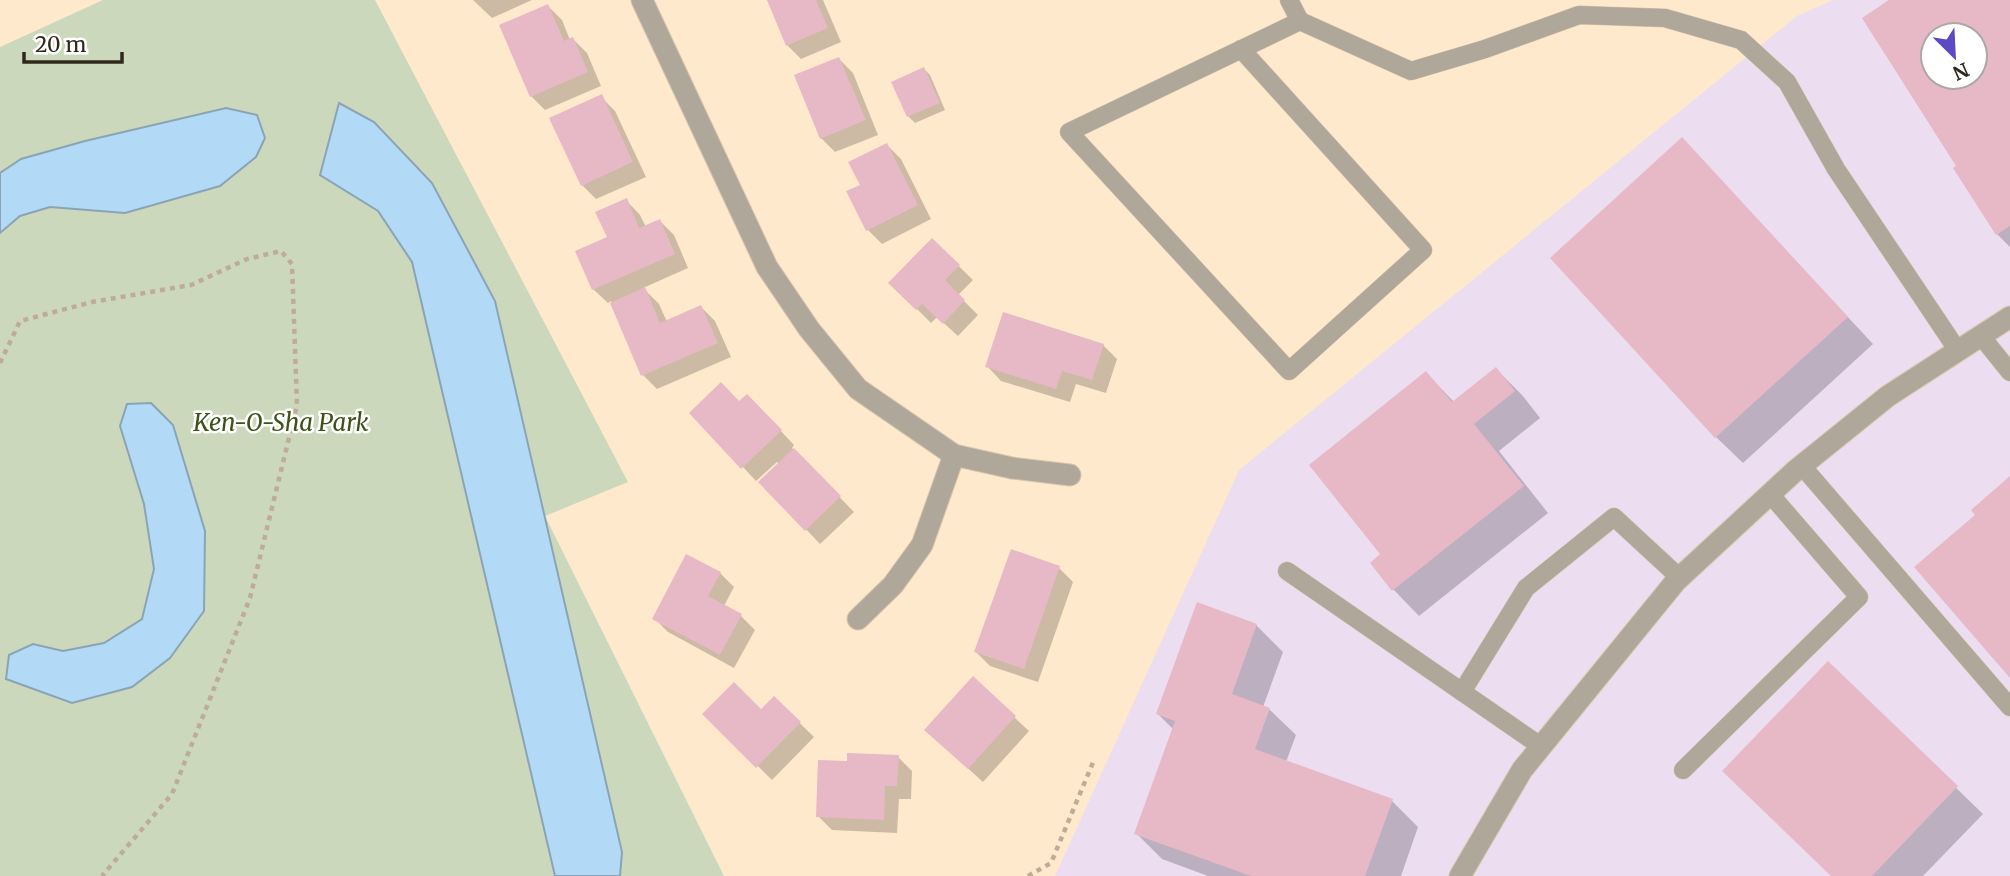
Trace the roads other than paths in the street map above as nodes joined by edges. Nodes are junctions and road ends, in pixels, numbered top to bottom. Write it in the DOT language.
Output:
graph roads {
  1 [pos="642,0"];
  2 [pos="1289,0"];
  3 [pos="1300,20"];
  4 [pos="1241,49"];
  5 [pos="2010,317"];
  6 [pos="1981,336"];
  7 [pos="1958,351"];
  8 [pos="2010,372"];
  9 [pos="954,455"];
  10 [pos="1802,466"];
  11 [pos="1070,475"];
  12 [pos="1770,494"];
  13 [pos="1287,571"];
  14 [pos="1680,578"];
  15 [pos="858,619"];
  16 [pos="1462,692"];
  17 [pos="2010,707"];
  18 [pos="1542,747"];
  19 [pos="1683,770"];
  20 [pos="1460,876"];
  1 -- 9 [label="street"];
  2 -- 3 [label="lane"];
  3 -- 4 [label="lane"];
  3 -- 7 [label="lane"];
  4 -- 4 [label="lane"];
  5 -- 6 [label="street"];
  6 -- 7 [label="street"];
  6 -- 8 [label="lane"];
  7 -- 10 [label="street"];
  9 -- 11 [label="street"];
  9 -- 15 [label="street"];
  10 -- 12 [label="street"];
  10 -- 17 [label="lane"];
  12 -- 14 [label="street"];
  12 -- 19 [label="lane"];
  13 -- 16 [label="lane"];
  14 -- 16 [label="lane"];
  14 -- 18 [label="street"];
  16 -- 18 [label="lane"];
  18 -- 20 [label="street"];
}
